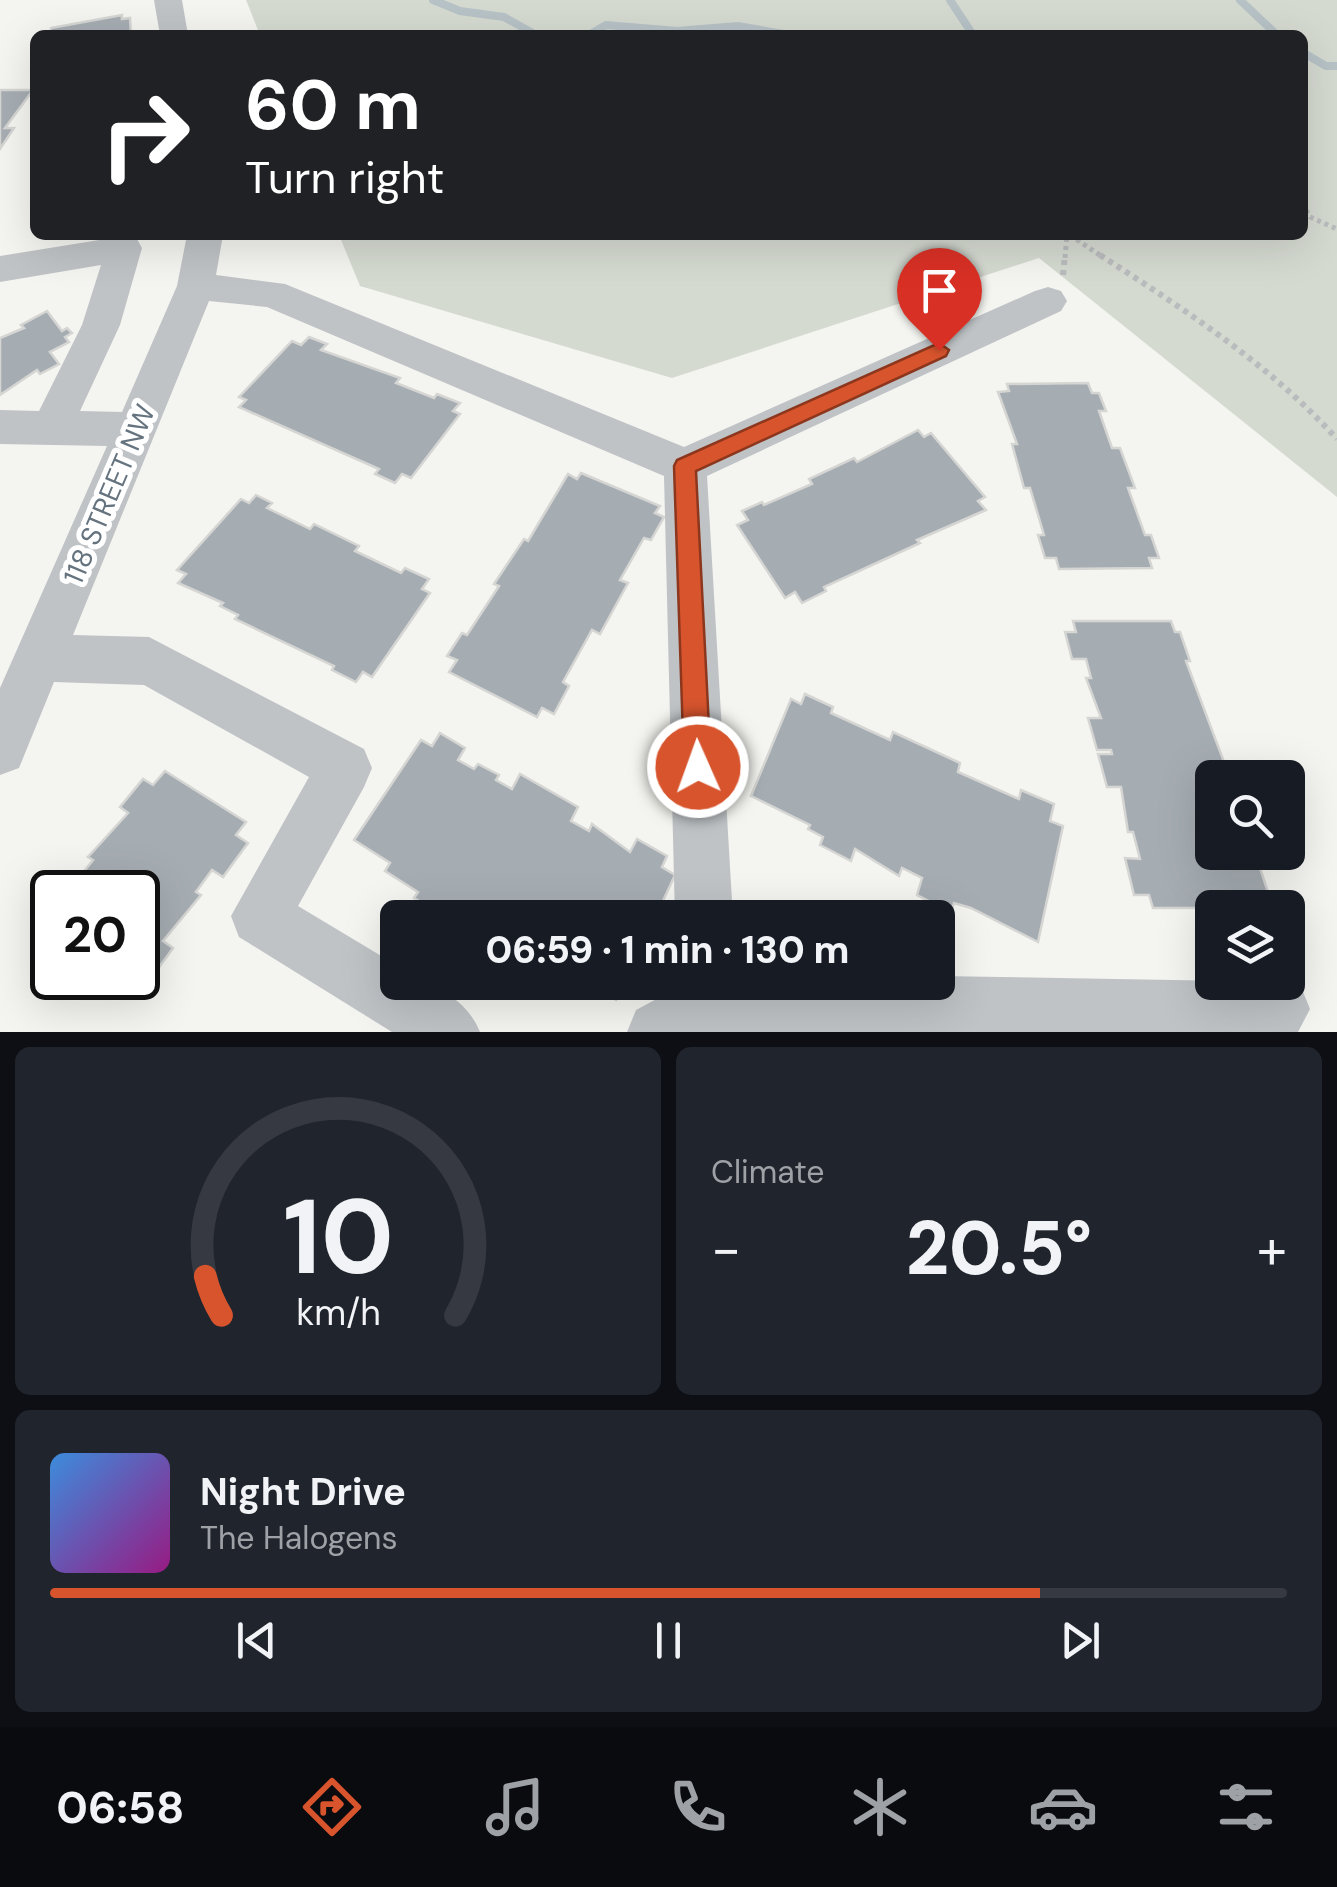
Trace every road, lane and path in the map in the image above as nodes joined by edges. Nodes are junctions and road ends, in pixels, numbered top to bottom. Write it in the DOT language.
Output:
graph roads {
  1 [pos="168,0"];
  2 [pos="173,30"];
  3 [pos="1308,213"];
  4 [pos="1337,229"];
  5 [pos="203,240"];
  6 [pos="1067,240"];
  7 [pos="1076,240"];
  8 [pos="0,269"];
  9 [pos="196,286"];
  10 [pos="1048,301"];
  11 [pos="0,427"];
  12 [pos="52,427"];
  13 [pos="136,429"];
  14 [pos="1337,439"];
  15 [pos="684,466"];
  16 [pos="23,674"];
  17 [pos="0,749"];
  18 [pos="703,900"];
  19 [pos="691,1006"];
  20 [pos="1280,1009"];
  21 [pos="449,1032"];
  1 -- 2 [label="street"];
  3 -- 4 [label="path"];
  5 -- 9 [label="street, 118 STREET NW"];
  6 -- 10 [label="path"];
  7 -- 14 [label="path"];
  8 -- 12 [label="street"];
  9 -- 13 [label="street, 118 STREET NW"];
  9 -- 15 [label="street"];
  10 -- 15 [label="street"];
  11 -- 12 [label="street"];
  12 -- 13 [label="street"];
  13 -- 16 [label="street, 118 STREET NW"];
  15 -- 18 [label="street"];
  16 -- 17 [label="street, 118 STREET NW"];
  16 -- 21 [label="street"];
  19 -- 20 [label="street"];
}
